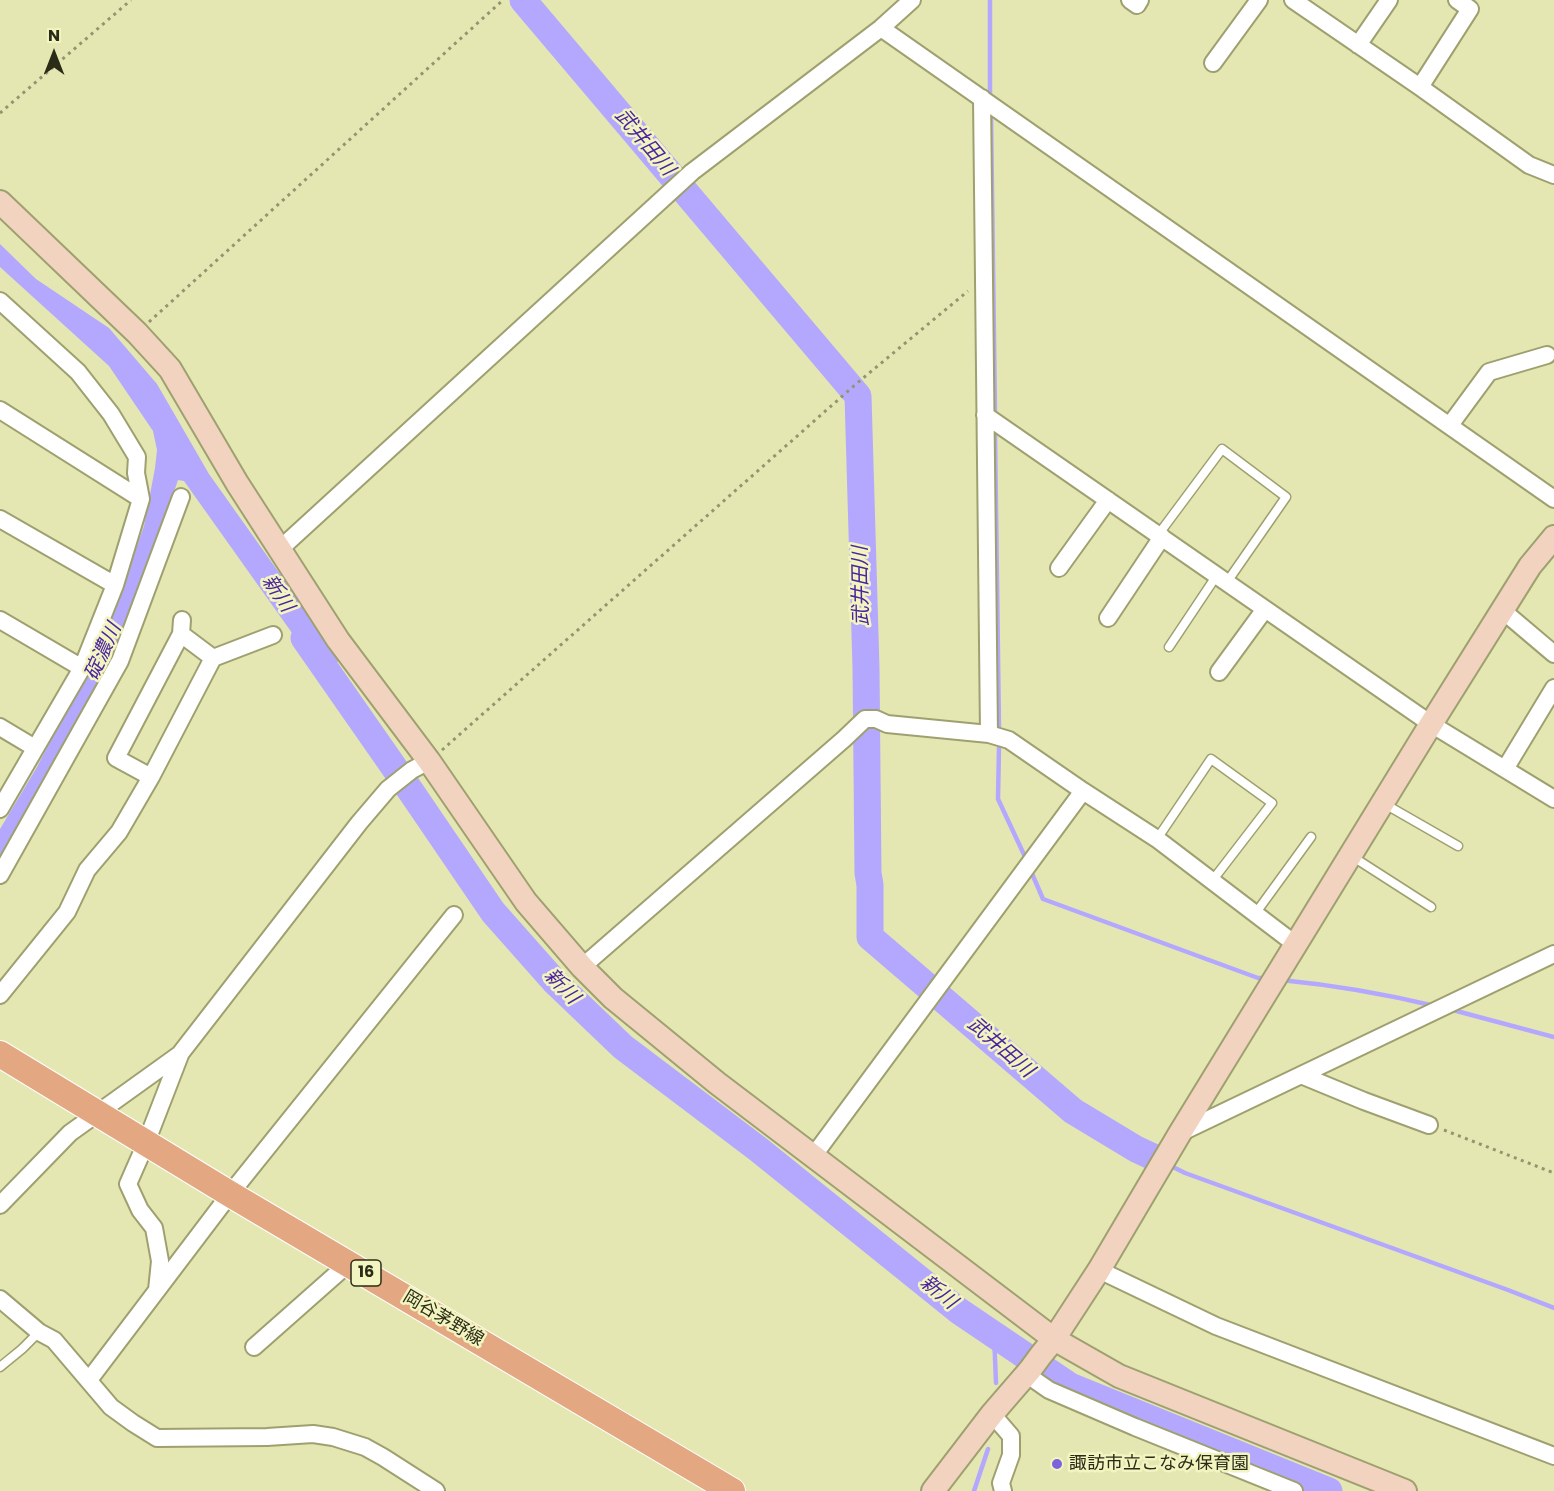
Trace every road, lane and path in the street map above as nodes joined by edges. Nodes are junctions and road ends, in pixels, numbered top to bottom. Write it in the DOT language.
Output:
graph roads {
  1 [pos="131,0"];
  2 [pos="912,0"];
  3 [pos="1130,0"];
  4 [pos="1140,0"];
  5 [pos="1258,0"];
  6 [pos="1293,0"];
  7 [pos="1389,0"];
  8 [pos="1457,0"];
  9 [pos="502,1"];
  10 [pos="881,28"];
  11 [pos="1358,45"];
  12 [pos="1213,63"];
  13 [pos="1420,87"];
  14 [pos="982,98"];
  15 [pos="0,113"];
  16 [pos="1554,175"];
  17 [pos="0,202"];
  18 [pos="983,278"];
  19 [pos="0,301"];
  20 [pos="137,333"];
  21 [pos="1547,355"];
  22 [pos="0,410"];
  23 [pos="985,415"];
  24 [pos="1450,425"];
  25 [pos="181,497"];
  26 [pos="141,499"];
  27 [pos="1554,499"];
  28 [pos="1108,500"];
  29 [pos="0,519"];
  30 [pos="1160,536"];
  31 [pos="1554,537"];
  32 [pos="280,549"];
  33 [pos="1059,568"];
  34 [pos="1222,579"];
  35 [pos="116,585"];
  36 [pos="1265,609"];
  37 [pos="1502,610"];
  38 [pos="1108,618"];
  39 [pos="0,620"];
  40 [pos="273,635"];
  41 [pos="1169,647"];
  42 [pos="1554,654"];
  43 [pos="213,658"];
  44 [pos="82,668"];
  45 [pos="1219,672"];
  46 [pos="1554,688"];
  47 [pos="1431,724"];
  48 [pos="0,727"];
  49 [pos="988,734"];
  50 [pos="35,748"];
  51 [pos="420,766"];
  52 [pos="1505,770"];
  53 [pos="151,777"];
  54 [pos="1083,791"];
  55 [pos="1554,799"];
  56 [pos="1382,803"];
  57 [pos="0,809"];
  58 [pos="1311,837"];
  59 [pos="1157,839"];
  60 [pos="1458,846"];
  61 [pos="1350,855"];
  62 [pos="0,875"];
  63 [pos="1212,881"];
  64 [pos="1431,907"];
  65 [pos="1255,914"];
  66 [pos="454,915"];
  67 [pos="1295,944"];
  68 [pos="1554,954"];
  69 [pos="582,967"];
  70 [pos="0,995"];
  71 [pos="0,1054"];
  72 [pos="180,1054"];
  73 [pos="1301,1075"];
  74 [pos="98,1114"];
  75 [pos="1429,1125"];
  76 [pos="1180,1133"];
  77 [pos="146,1143"];
  78 [pos="814,1155"];
  79 [pos="1554,1173"];
  80 [pos="230,1194"];
  81 [pos="0,1205"];
  82 [pos="349,1263"];
  83 [pos="1099,1270"];
  84 [pos="157,1290"];
  85 [pos="0,1299"];
  86 [pos="39,1332"];
  87 [pos="254,1347"];
  88 [pos="1038,1359"];
  89 [pos="0,1367"];
  90 [pos="89,1380"];
  91 [pos="992,1414"];
  92 [pos="1554,1456"];
  93 [pos="436,1491"];
  94 [pos="732,1491"];
  95 [pos="933,1491"];
  96 [pos="1003,1491"];
  97 [pos="1294,1491"];
  98 [pos="1405,1491"];
  1 -- 15 [label="path"];
  2 -- 10 [label="street"];
  3 -- 4 [label="street"];
  5 -- 12 [label="street"];
  6 -- 11 [label="street"];
  7 -- 11 [label="street"];
  8 -- 13 [label="street"];
  9 -- 20 [label="path"];
  10 -- 14 [label="street"];
  10 -- 32 [label="street"];
  11 -- 13 [label="street"];
  13 -- 16 [label="street"];
  14 -- 18 [label="street"];
  14 -- 24 [label="street"];
  17 -- 20 [label="street"];
  18 -- 23 [label="street"];
  18 -- 51 [label="path"];
  19 -- 26 [label="street"];
  20 -- 32 [label="street"];
  21 -- 24 [label="street"];
  22 -- 26 [label="street"];
  23 -- 28 [label="street"];
  23 -- 49 [label="street"];
  24 -- 27 [label="street"];
  25 -- 62 [label="street"];
  26 -- 35 [label="street"];
  28 -- 30 [label="street"];
  28 -- 33 [label="street"];
  29 -- 35 [label="street"];
  30 -- 34 [label="street"];
  30 -- 34 [label="lane"];
  30 -- 38 [label="street"];
  31 -- 37 [label="street"];
  32 -- 51 [label="street"];
  34 -- 36 [label="street"];
  34 -- 41 [label="lane"];
  35 -- 44 [label="street"];
  36 -- 45 [label="street"];
  36 -- 47 [label="street"];
  37 -- 42 [label="street"];
  37 -- 47 [label="street"];
  39 -- 44 [label="street"];
  40 -- 43 [label="street"];
  43 -- 53 [label="street"];
  43 -- 53 [label="street"];
  44 -- 50 [label="street"];
  46 -- 52 [label="street"];
  47 -- 52 [label="street"];
  47 -- 56 [label="street"];
  48 -- 50 [label="street"];
  49 -- 54 [label="street"];
  49 -- 69 [label="street"];
  50 -- 57 [label="street"];
  51 -- 69 [label="street"];
  51 -- 72 [label="street"];
  52 -- 55 [label="street"];
  53 -- 70 [label="street"];
  54 -- 59 [label="street"];
  54 -- 78 [label="street"];
  56 -- 60 [label="lane"];
  56 -- 61 [label="street"];
  58 -- 65 [label="lane"];
  59 -- 63 [label="street"];
  59 -- 63 [label="lane"];
  61 -- 64 [label="lane"];
  61 -- 67 [label="street"];
  63 -- 65 [label="street"];
  65 -- 67 [label="street"];
  66 -- 80 [label="street"];
  67 -- 76 [label="street"];
  68 -- 73 [label="street"];
  69 -- 78 [label="street"];
  71 -- 74 [label="main road, 岡谷茅野線 / 16"];
  72 -- 74 [label="street"];
  72 -- 77 [label="street"];
  73 -- 75 [label="street"];
  73 -- 76 [label="street"];
  74 -- 77 [label="main road, 岡谷茅野線 / 16"];
  74 -- 81 [label="street"];
  75 -- 79 [label="path"];
  76 -- 83 [label="street"];
  77 -- 80 [label="main road, 岡谷茅野線 / 16"];
  77 -- 84 [label="street"];
  78 -- 88 [label="street"];
  80 -- 82 [label="main road, 岡谷茅野線 / 16"];
  80 -- 84 [label="street"];
  82 -- 87 [label="street"];
  82 -- 94 [label="main road, 岡谷茅野線 / 16"];
  83 -- 88 [label="street"];
  83 -- 92 [label="street"];
  84 -- 90 [label="street"];
  85 -- 86 [label="street"];
  86 -- 89 [label="lane"];
  86 -- 90 [label="street"];
  88 -- 91 [label="street"];
  88 -- 97 [label="street"];
  88 -- 98 [label="street"];
  90 -- 93 [label="street"];
  91 -- 95 [label="street"];
  91 -- 96 [label="street"];
}
